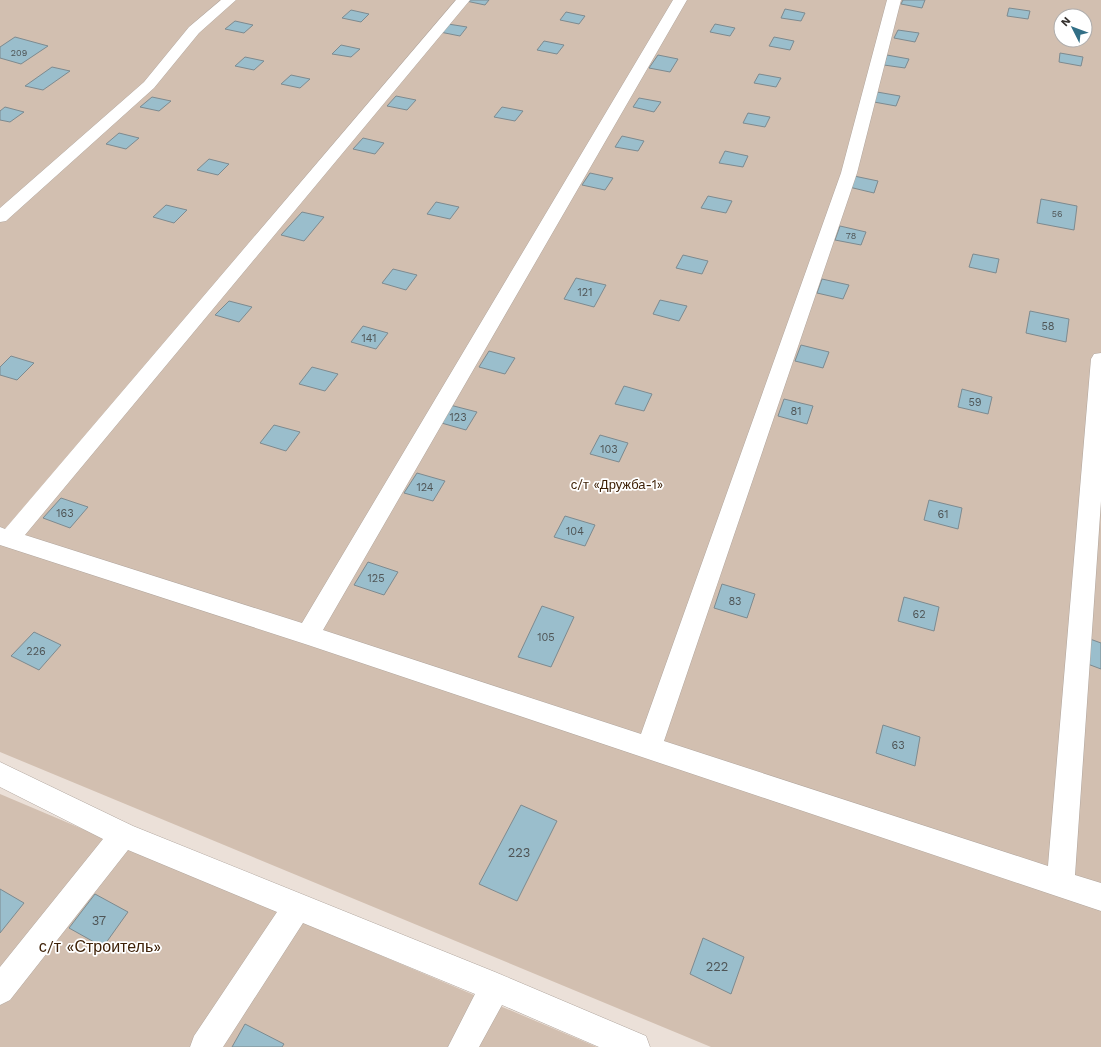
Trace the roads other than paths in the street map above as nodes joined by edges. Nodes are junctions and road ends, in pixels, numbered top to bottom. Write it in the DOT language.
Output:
graph roads {
  1 [pos="229,0"];
  2 [pos="462,0"];
  3 [pos="680,0"];
  4 [pos="894,0"];
  5 [pos="0,217"];
  6 [pos="1101,359"];
  7 [pos="4,538"];
  8 [pos="308,635"];
  9 [pos="649,748"];
  10 [pos="0,774"];
  11 [pos="122,835"];
  12 [pos="1061,883"];
  13 [pos="1101,897"];
  14 [pos="297,907"];
  15 [pos="494,987"];
  16 [pos="0,990"];
  17 [pos="206,1047"];
  18 [pos="463,1047"];
  19 [pos="635,1047"];
  1 -- 5 [label="lane"];
  2 -- 7 [label="lane"];
  3 -- 8 [label="lane"];
  4 -- 9 [label="lane"];
  6 -- 12 [label="lane"];
  7 -- 8 [label="lane"];
  8 -- 9 [label="lane"];
  9 -- 12 [label="lane"];
  10 -- 11 [label="lane"];
  11 -- 14 [label="lane"];
  11 -- 16 [label="lane"];
  12 -- 13 [label="lane"];
  14 -- 15 [label="lane"];
  14 -- 17 [label="lane"];
  15 -- 18 [label="lane"];
  15 -- 19 [label="lane"];
}
